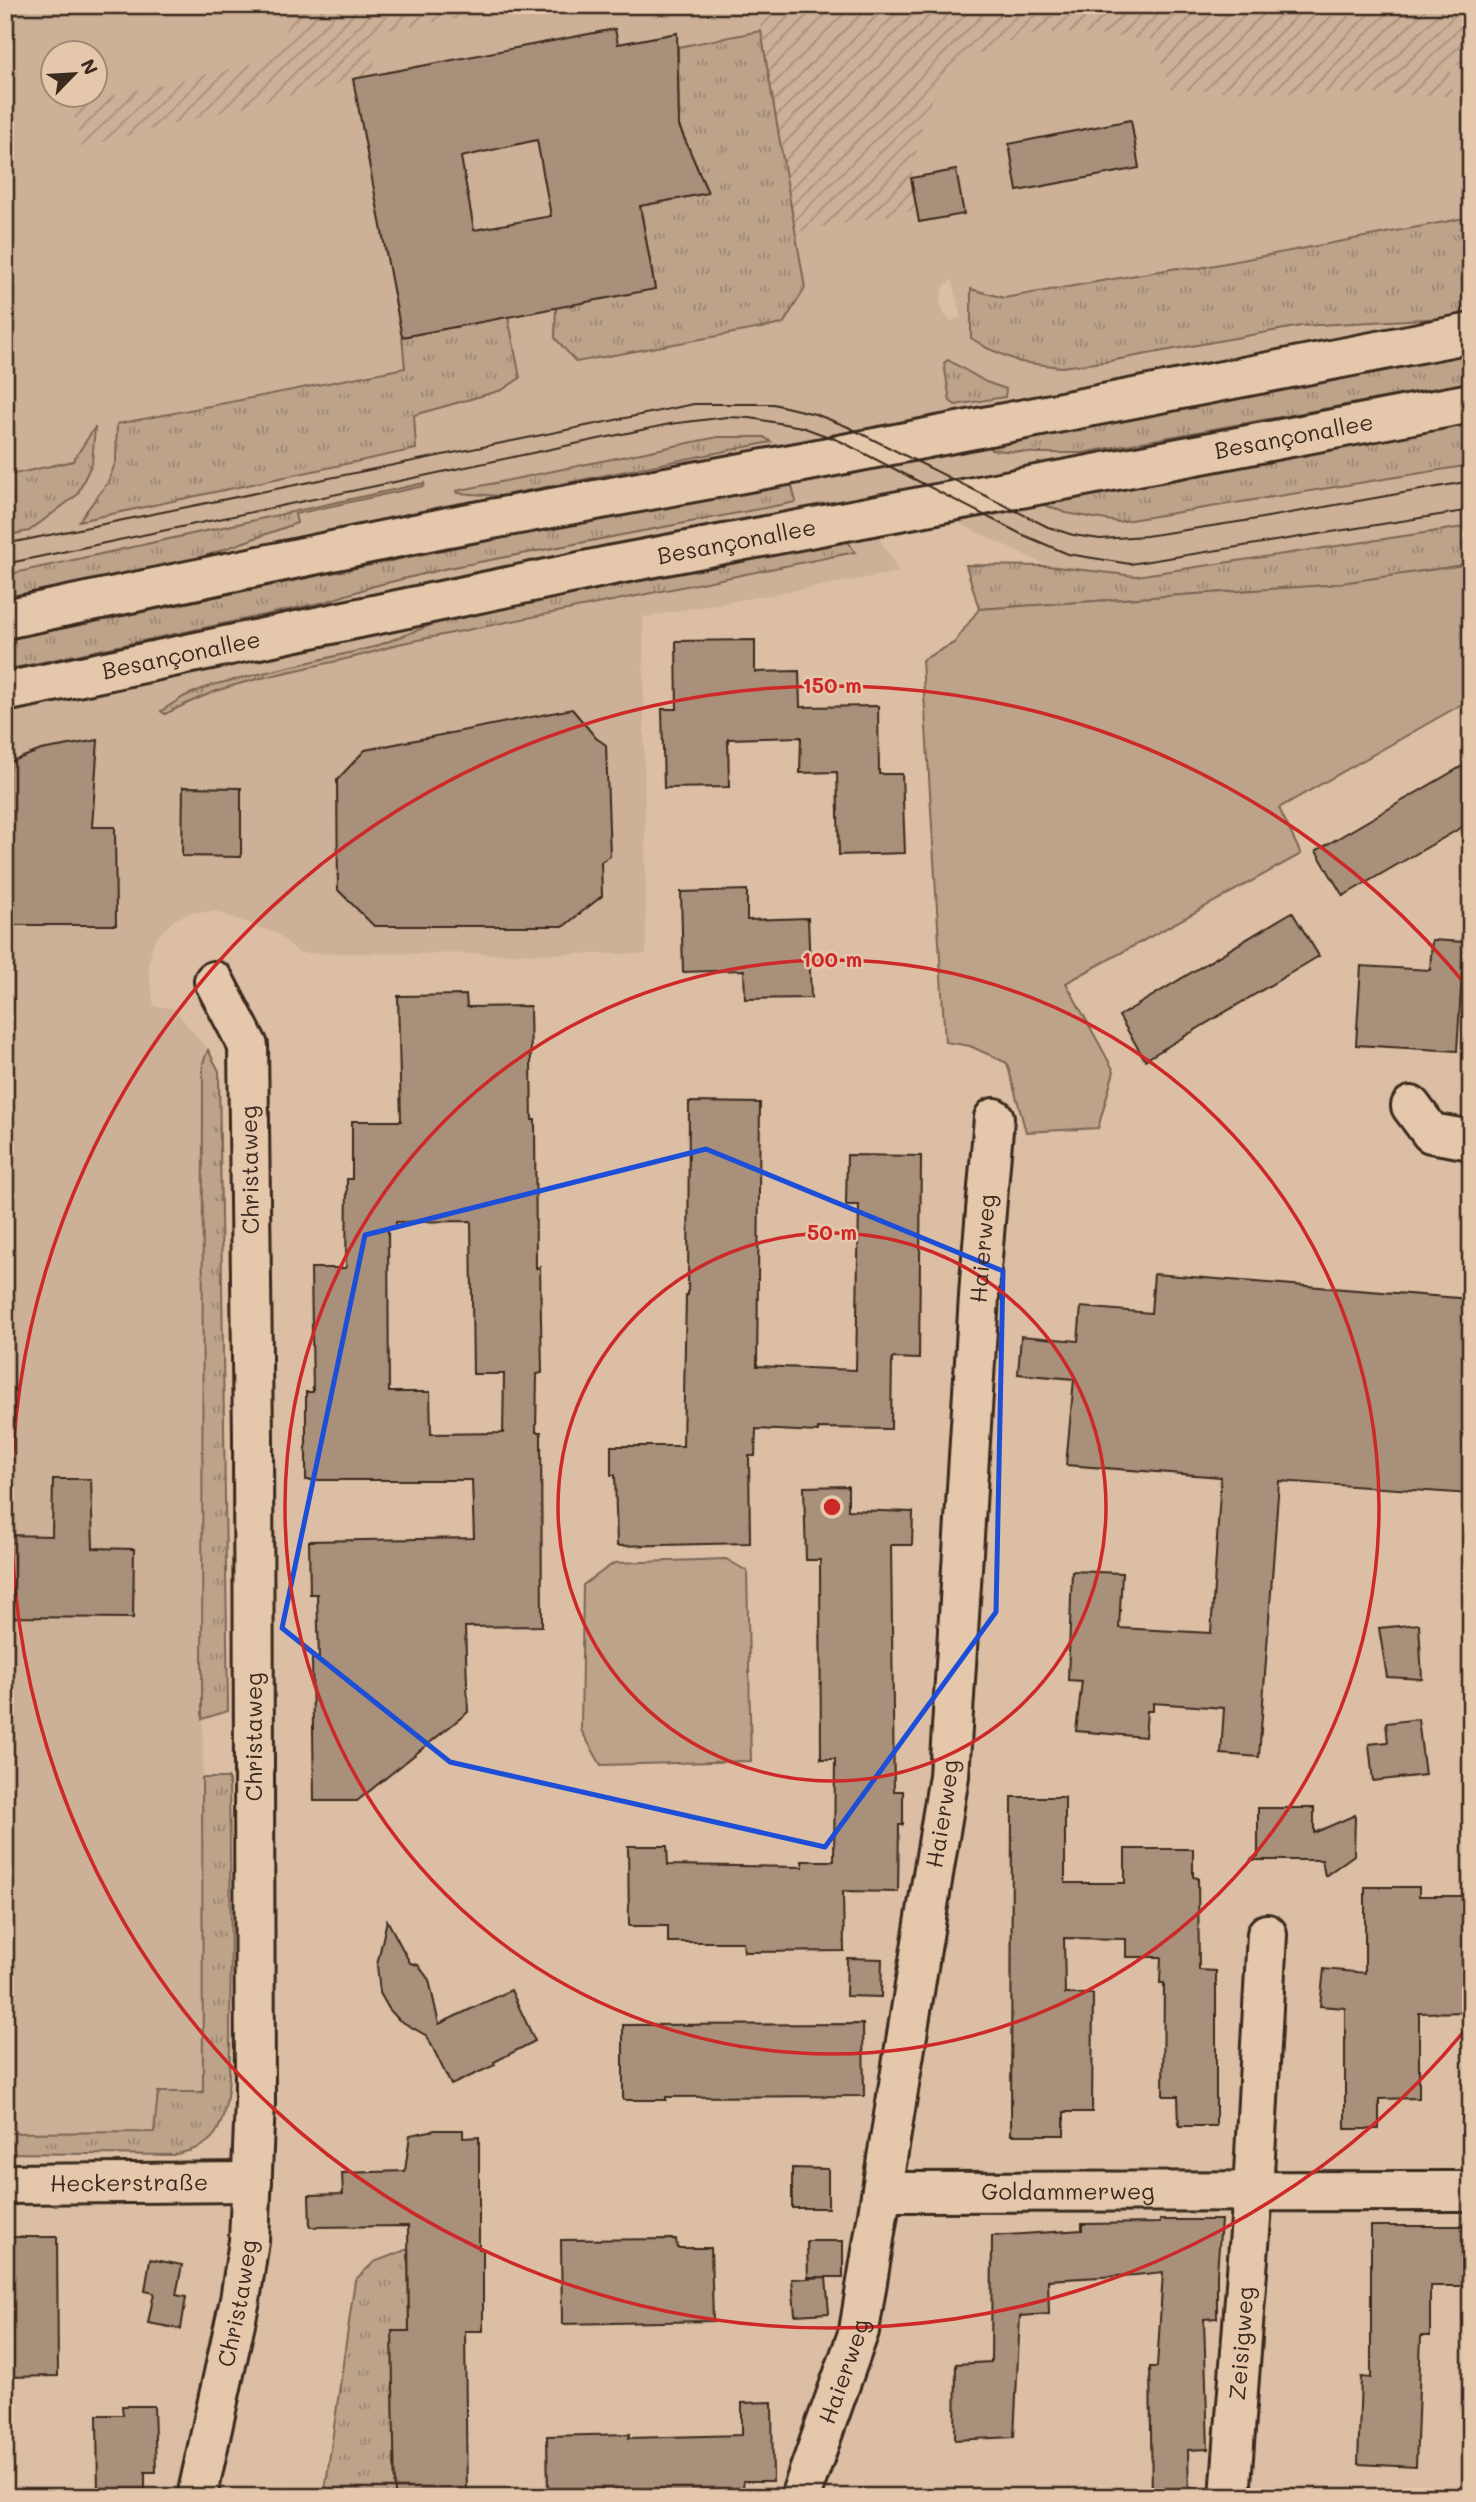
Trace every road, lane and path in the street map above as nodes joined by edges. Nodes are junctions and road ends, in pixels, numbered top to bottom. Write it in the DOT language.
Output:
graph roads {
  1 [pos="1471,333"];
  2 [pos="1471,403"];
  3 [pos="5,619"];
  4 [pos="5,692"];
  5 [pos="214,981"];
  6 [pos="1411,1106"];
  7 [pos="994,1118"];
  8 [pos="1471,1140"];
  9 [pos="1266,1934"];
  10 [pos="252,2182"];
  11 [pos="5,2184"];
  12 [pos="1471,2191"];
  13 [pos="882,2192"];
  14 [pos="1253,2192"];
  15 [pos="197,2497"];
  16 [pos="800,2497"];
  17 [pos="1230,2497"];
  1 -- 3 [label="street"];
  2 -- 4 [label="street, Besançonallee"];
  5 -- 10 [label="street, Christaweg"];
  6 -- 8 [label="street"];
  7 -- 13 [label="street, Haierweg"];
  9 -- 14 [label="street"];
  10 -- 11 [label="street, Heckerstraße"];
  10 -- 15 [label="street, Christaweg"];
  12 -- 14 [label="street, Goldammerweg"];
  13 -- 14 [label="street, Goldammerweg"];
  13 -- 16 [label="street, Haierweg"];
  14 -- 17 [label="street, Zeisigweg"];
}
